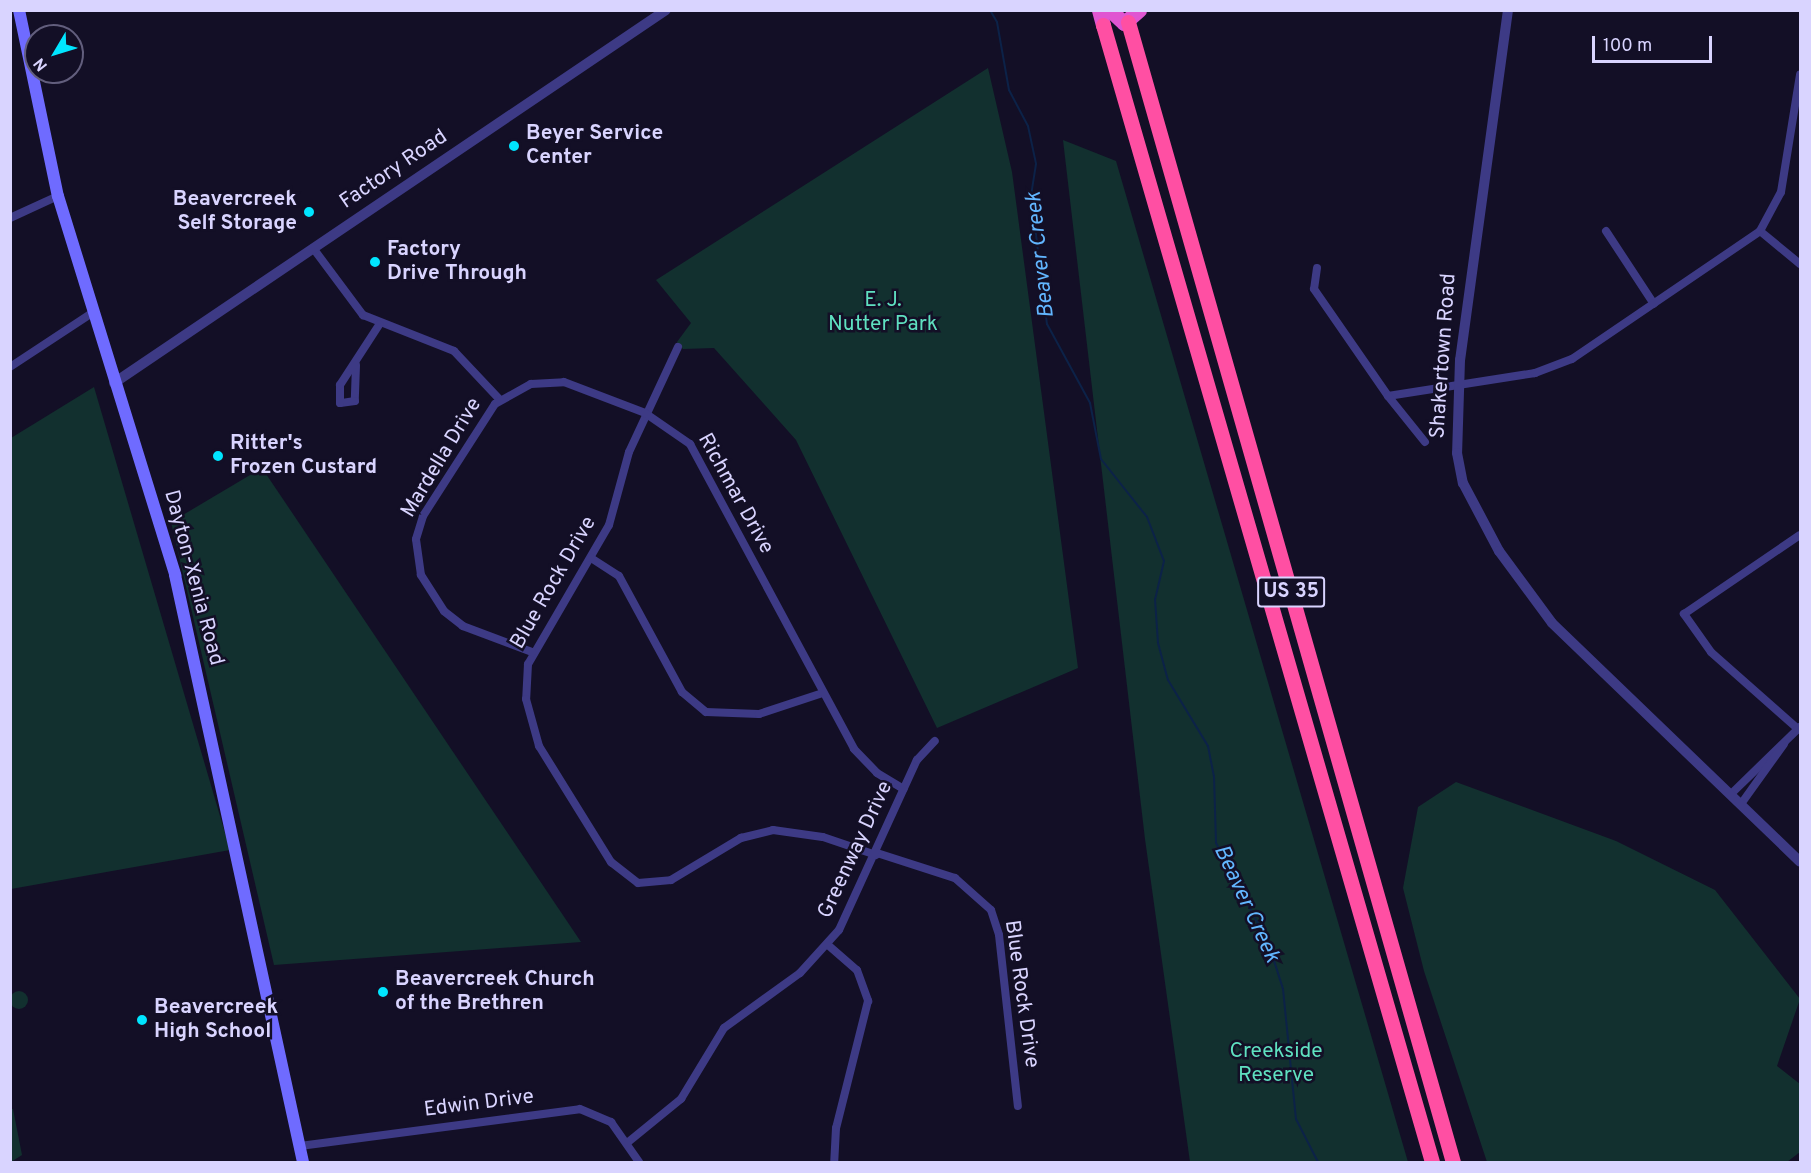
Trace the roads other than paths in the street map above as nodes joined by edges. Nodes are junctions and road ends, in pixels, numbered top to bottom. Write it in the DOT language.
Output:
graph roads {
  1 [pos="19,10"];
  2 [pos="666,10"];
  3 [pos="1110,10"];
  4 [pos="1508,10"];
  5 [pos="1131,14"];
  6 [pos="1101,18"];
  7 [pos="1800,75"];
  8 [pos="58,195"];
  9 [pos="10,218"];
  10 [pos="1606,231"];
  11 [pos="1760,231"];
  12 [pos="313,248"];
  13 [pos="1800,264"];
  14 [pos="1317,268"];
  15 [pos="1654,304"];
  16 [pos="92,314"];
  17 [pos="379,325"];
  18 [pos="678,347"];
  19 [pos="356,365"];
  20 [pos="10,367"];
  21 [pos="114,383"];
  22 [pos="1458,385"];
  23 [pos="1389,396"];
  24 [pos="499,399"];
  25 [pos="645,413"];
  26 [pos="1425,442"];
  27 [pos="1800,535"];
  28 [pos="591,558"];
  29 [pos="532,652"];
  30 [pos="823,693"];
  31 [pos="1799,728"];
  32 [pos="935,741"];
  33 [pos="1784,744"];
  34 [pos="904,789"];
  35 [pos="1731,794"];
  36 [pos="1741,804"];
  37 [pos="876,854"];
  38 [pos="1800,862"];
  39 [pos="828,945"];
  40 [pos="1018,1106"];
  41 [pos="627,1143"];
  42 [pos="300,1146"];
  43 [pos="303,1162"];
  44 [pos="639,1162"];
  45 [pos="834,1162"];
  46 [pos="1432,1162"];
  47 [pos="1453,1162"];
  1 -- 8 [label="main road, Dayton-Xenia Road"];
  2 -- 12 [label="street, Factory Road"];
  3 -- 5 [label="highway"];
  4 -- 22 [label="street, Shakertown Road"];
  5 -- 47 [label="highway, US 35"];
  6 -- 46 [label="highway, US 35"];
  7 -- 11 [label="street"];
  8 -- 9 [label="street"];
  8 -- 16 [label="main road, Dayton-Xenia Road"];
  10 -- 15 [label="street"];
  11 -- 13 [label="street"];
  11 -- 15 [label="street"];
  12 -- 17 [label="street"];
  12 -- 21 [label="street, Factory Road"];
  14 -- 23 [label="street"];
  15 -- 22 [label="street"];
  16 -- 20 [label="street"];
  16 -- 21 [label="main road, Dayton-Xenia Road"];
  17 -- 19 [label="street"];
  17 -- 24 [label="street"];
  18 -- 25 [label="street, Blue Rock Drive"];
  21 -- 42 [label="main road, Dayton-Xenia Road"];
  22 -- 23 [label="street"];
  22 -- 35 [label="street, Shakertown Road"];
  23 -- 26 [label="street"];
  24 -- 25 [label="street, Richmar Drive"];
  24 -- 29 [label="street, Mardella Drive"];
  25 -- 28 [label="street, Blue Rock Drive"];
  25 -- 30 [label="street, Richmar Drive"];
  27 -- 31 [label="street"];
  28 -- 29 [label="street, Blue Rock Drive"];
  28 -- 30 [label="street"];
  29 -- 37 [label="street, Blue Rock Drive"];
  30 -- 34 [label="street, Richmar Drive"];
  31 -- 33 [label="street"];
  32 -- 34 [label="street, Greenway Drive"];
  33 -- 35 [label="street"];
  33 -- 36 [label="street"];
  34 -- 37 [label="street, Greenway Drive"];
  35 -- 36 [label="street, Shakertown Road"];
  36 -- 38 [label="street, Shakertown Road"];
  37 -- 39 [label="street, Greenway Drive"];
  37 -- 40 [label="street, Blue Rock Drive"];
  39 -- 41 [label="street, Greenway Drive"];
  39 -- 45 [label="street"];
  41 -- 42 [label="street, Edwin Drive"];
  41 -- 44 [label="street, Edwin Drive"];
  42 -- 43 [label="main road, Dayton-Xenia Road"];
}
